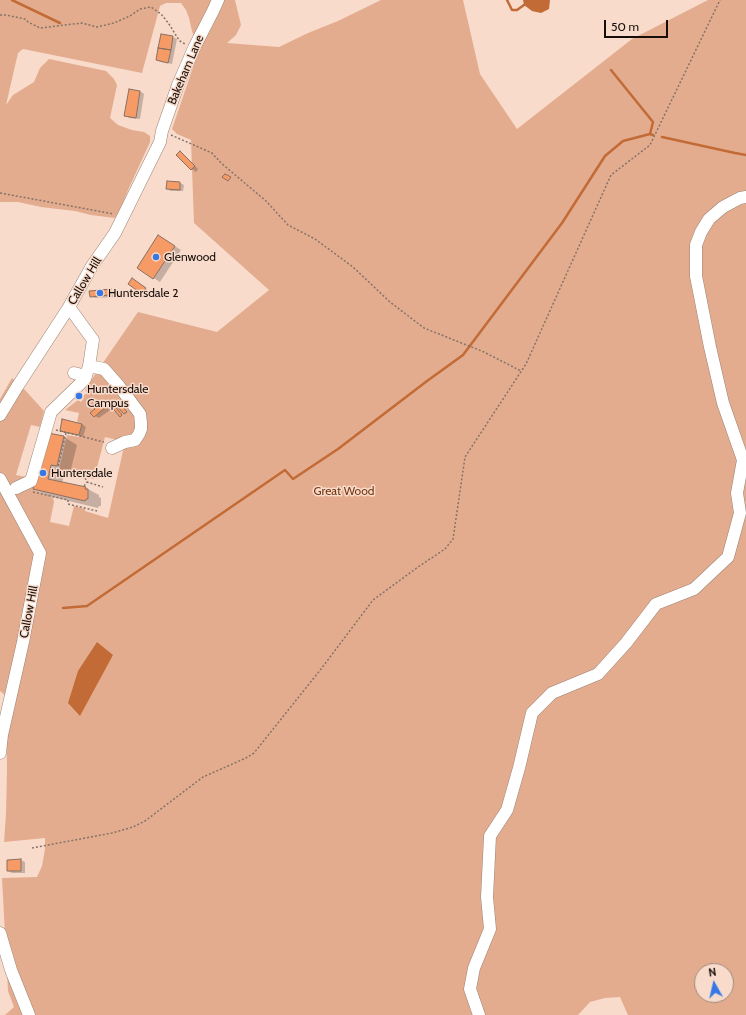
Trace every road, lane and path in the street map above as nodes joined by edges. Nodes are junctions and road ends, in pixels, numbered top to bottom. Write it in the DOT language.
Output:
graph roads {
  1 [pos="218,0"];
  2 [pos="720,0"];
  3 [pos="0,15"];
  4 [pos="194,48"];
  5 [pos="161,136"];
  6 [pos="0,193"];
  7 [pos="746,197"];
  8 [pos="124,216"];
  9 [pos="69,308"];
  10 [pos="88,371"];
  11 [pos="521,371"];
  12 [pos="74,372"];
  13 [pos="0,415"];
  14 [pos="46,428"];
  15 [pos="66,433"];
  16 [pos="112,448"];
  17 [pos="0,480"];
  18 [pos="31,481"];
  19 [pos="87,482"];
  20 [pos="84,486"];
  21 [pos="103,487"];
  22 [pos="16,488"];
  23 [pos="97,511"];
  24 [pos="0,753"];
  25 [pos="32,848"];
  26 [pos="0,933"];
  27 [pos="29,1015"];
  28 [pos="479,1015"];
  1 -- 4 [label="street, Bakeham Lane"];
  2 -- 11 [label="path"];
  3 -- 4 [label="path"];
  4 -- 5 [label="street, Bakeham Lane"];
  5 -- 8 [label="street, Callow Hill"];
  5 -- 11 [label="path"];
  6 -- 8 [label="path"];
  7 -- 28 [label="street"];
  8 -- 9 [label="street, Callow Hill"];
  9 -- 10 [label="street"];
  9 -- 13 [label="street, Callow Hill"];
  10 -- 12 [label="street"];
  10 -- 14 [label="street"];
  10 -- 16 [label="street"];
  11 -- 25 [label="path"];
  14 -- 15 [label="path"];
  14 -- 18 [label="street"];
  15 -- 16 [label="path"];
  15 -- 19 [label="path"];
  17 -- 24 [label="street, Callow Hill"];
  18 -- 22 [label="street"];
  18 -- 23 [label="path"];
  19 -- 20 [label="path"];
  19 -- 21 [label="path"];
  26 -- 27 [label="street"];
}
